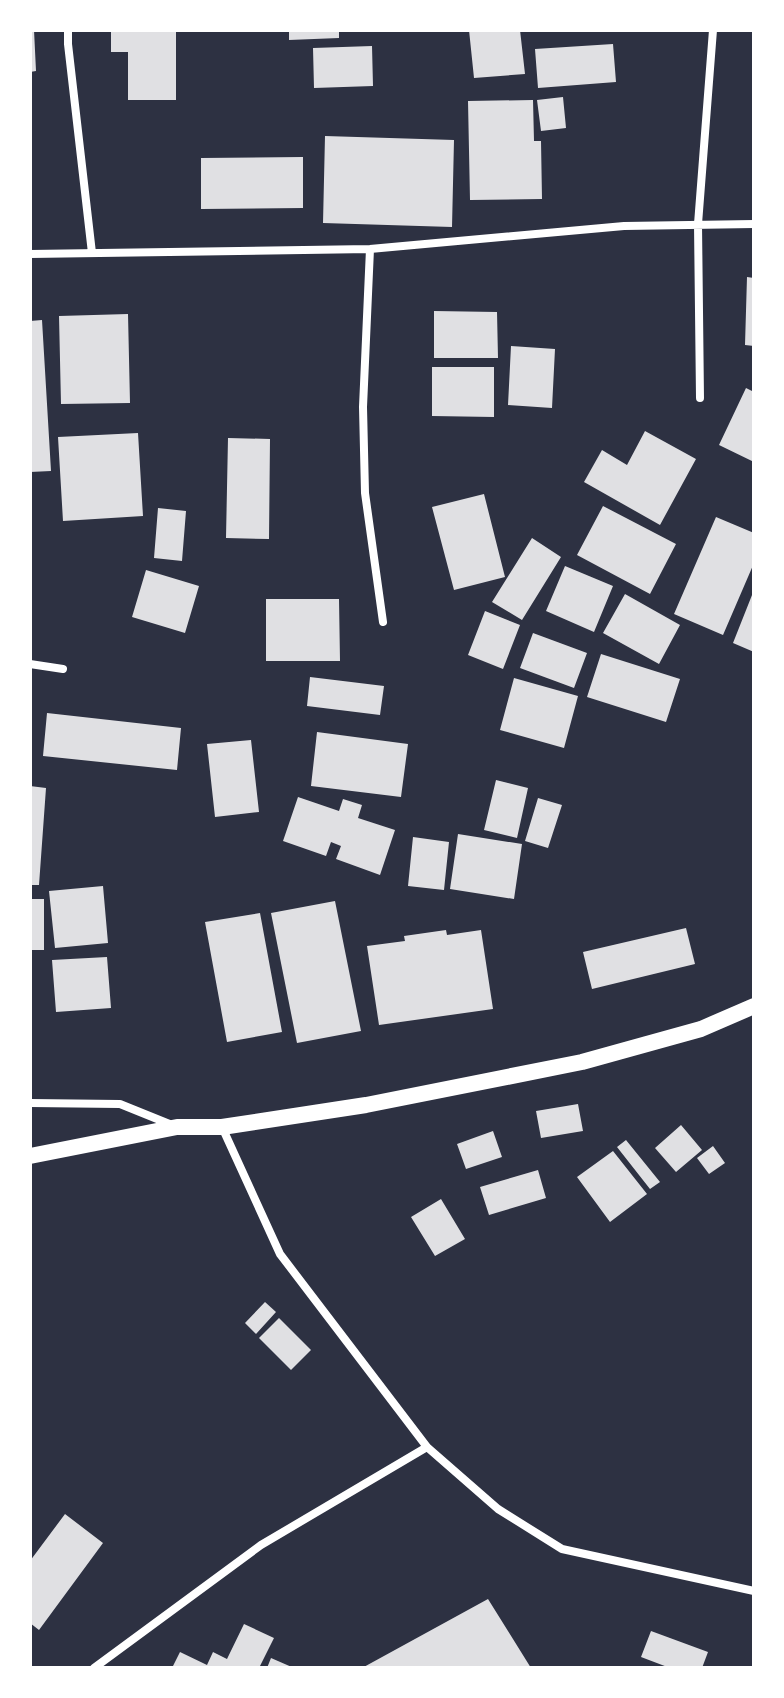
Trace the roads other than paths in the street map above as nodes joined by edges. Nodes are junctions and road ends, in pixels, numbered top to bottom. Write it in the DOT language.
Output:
graph roads {
  1 [pos="68,30"];
  2 [pos="713,30"];
  3 [pos="698,224"];
  4 [pos="754,224"];
  5 [pos="370,249"];
  6 [pos="92,253"];
  7 [pos="30,254"];
  8 [pos="700,398"];
  9 [pos="383,622"];
  10 [pos="30,664"];
  11 [pos="63,669"];
  12 [pos="754,1006"];
  13 [pos="30,1103"];
  14 [pos="177,1127"];
  15 [pos="222,1127"];
  16 [pos="30,1156"];
  17 [pos="427,1447"];
  18 [pos="754,1591"];
  19 [pos="94,1668"];
  1 -- 6 [label="street"];
  2 -- 3 [label="street"];
  3 -- 4 [label="street"];
  3 -- 5 [label="street"];
  3 -- 8 [label="street"];
  5 -- 6 [label="street"];
  5 -- 9 [label="street"];
  6 -- 7 [label="street"];
  10 -- 11 [label="street"];
  12 -- 15 [label="main road"];
  13 -- 14 [label="street"];
  14 -- 15 [label="main road"];
  14 -- 16 [label="main road"];
  15 -- 17 [label="street"];
  17 -- 18 [label="street"];
  17 -- 19 [label="street"];
}
